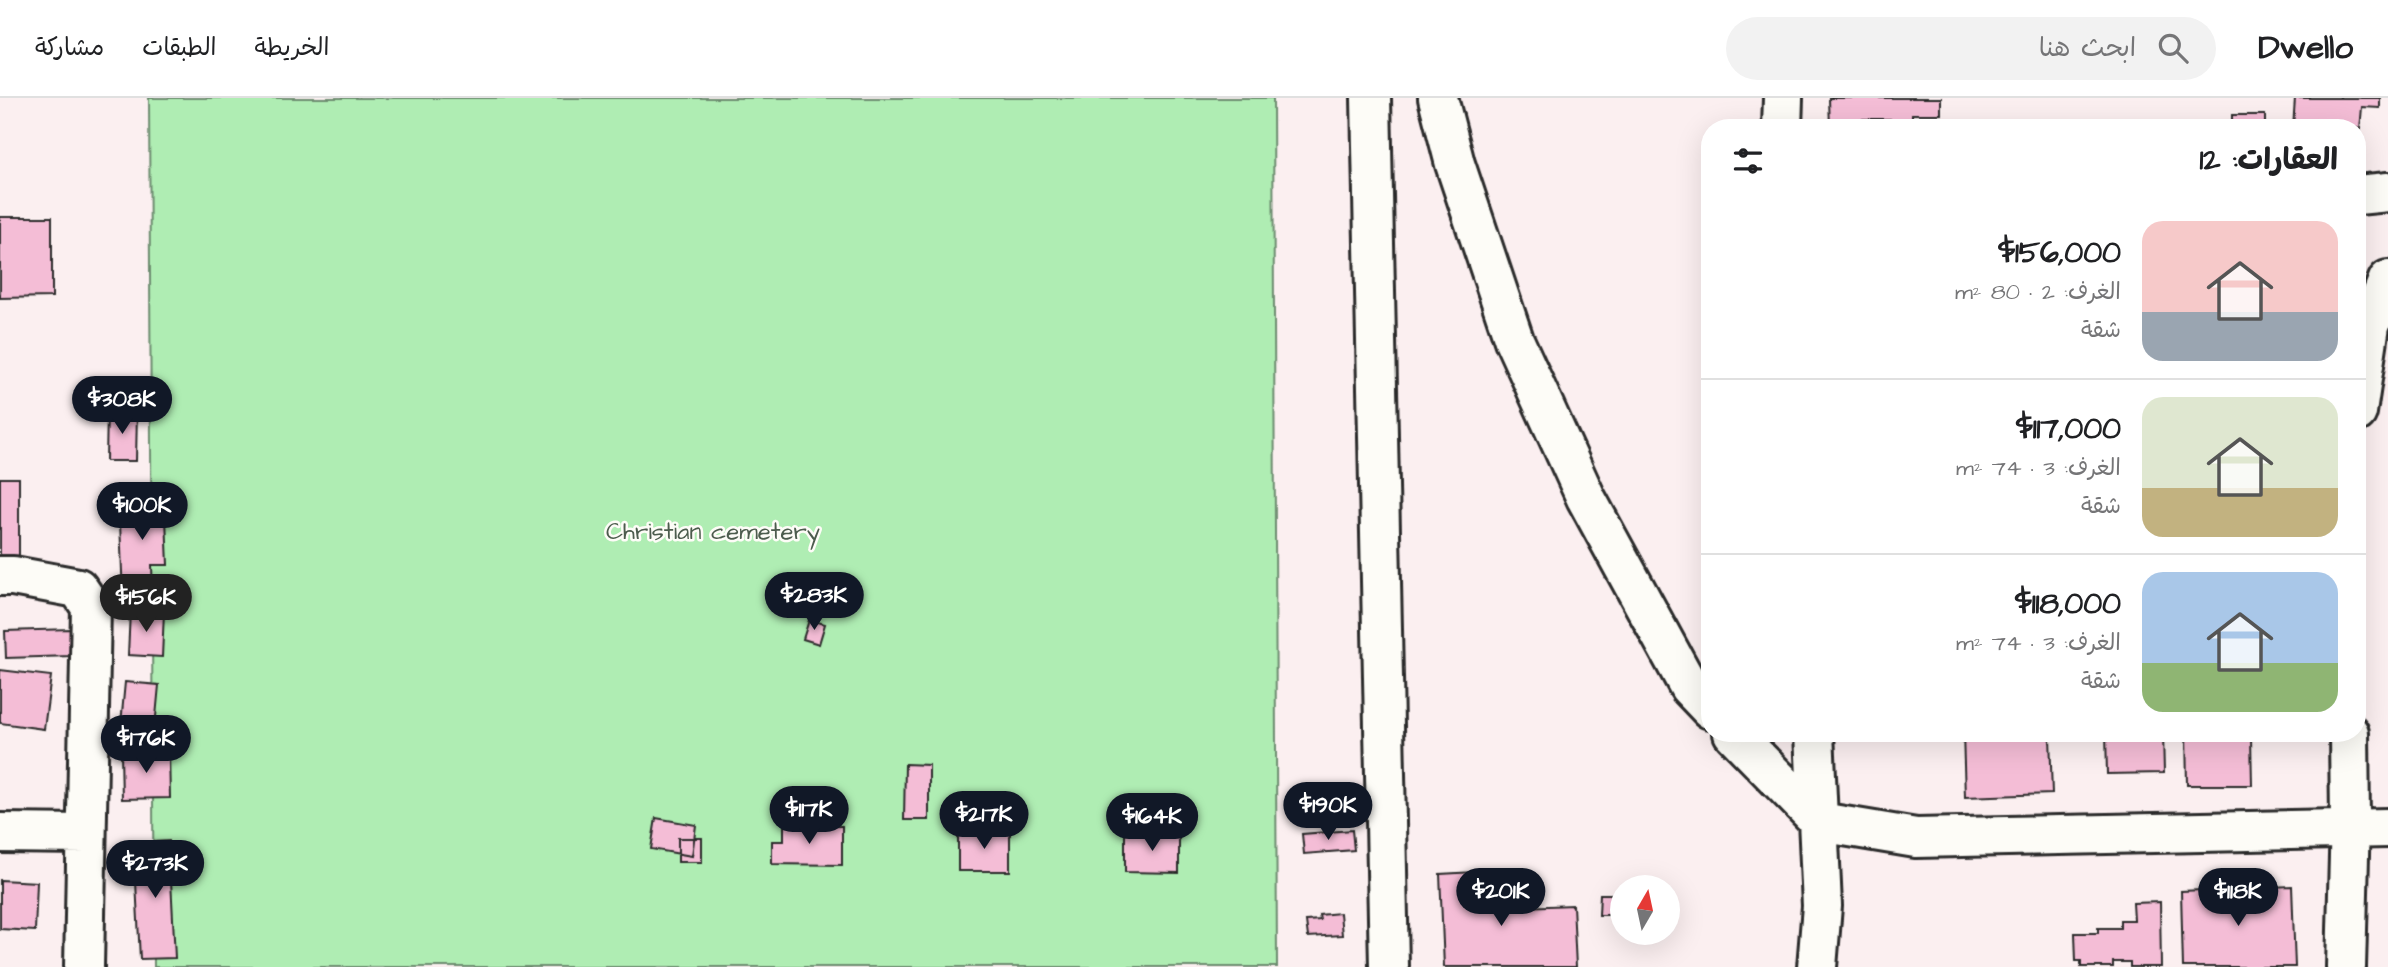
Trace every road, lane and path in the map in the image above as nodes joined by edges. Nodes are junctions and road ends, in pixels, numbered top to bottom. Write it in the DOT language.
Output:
graph roads {
  1 [pos="1371,98"];
  2 [pos="1438,98"];
  3 [pos="1783,98"];
  4 [pos="1782,119"];
  5 [pos="2388,192"];
  6 [pos="2366,194"];
  7 [pos="2388,262"];
  8 [pos="2388,280"];
  9 [pos="2366,284"];
  10 [pos="2366,352"];
  11 [pos="0,576"];
  12 [pos="1701,700"];
  13 [pos="1742,742"];
  14 [pos="1815,742"];
  15 [pos="1839,742"];
  16 [pos="2349,742"];
  17 [pos="1820,822"];
  18 [pos="2388,828"];
  19 [pos="2349,830"];
  20 [pos="0,833"];
  21 [pos="86,834"];
  22 [pos="84,967"];
  23 [pos="1389,967"];
  24 [pos="1817,967"];
  25 [pos="2346,967"];
  1 -- 23 [label="street"];
  2 -- 12 [label="street"];
  3 -- 4 [label="street"];
  5 -- 6 [label="street"];
  7 -- 9 [label="street"];
  8 -- 10 [label="street"];
  11 -- 21 [label="street"];
  13 -- 17 [label="street"];
  14 -- 17 [label="street"];
  15 -- 17 [label="street"];
  16 -- 19 [label="street"];
  17 -- 19 [label="street"];
  17 -- 24 [label="street"];
  18 -- 19 [label="street"];
  19 -- 25 [label="street"];
  20 -- 21 [label="street"];
  21 -- 22 [label="street"];
}
